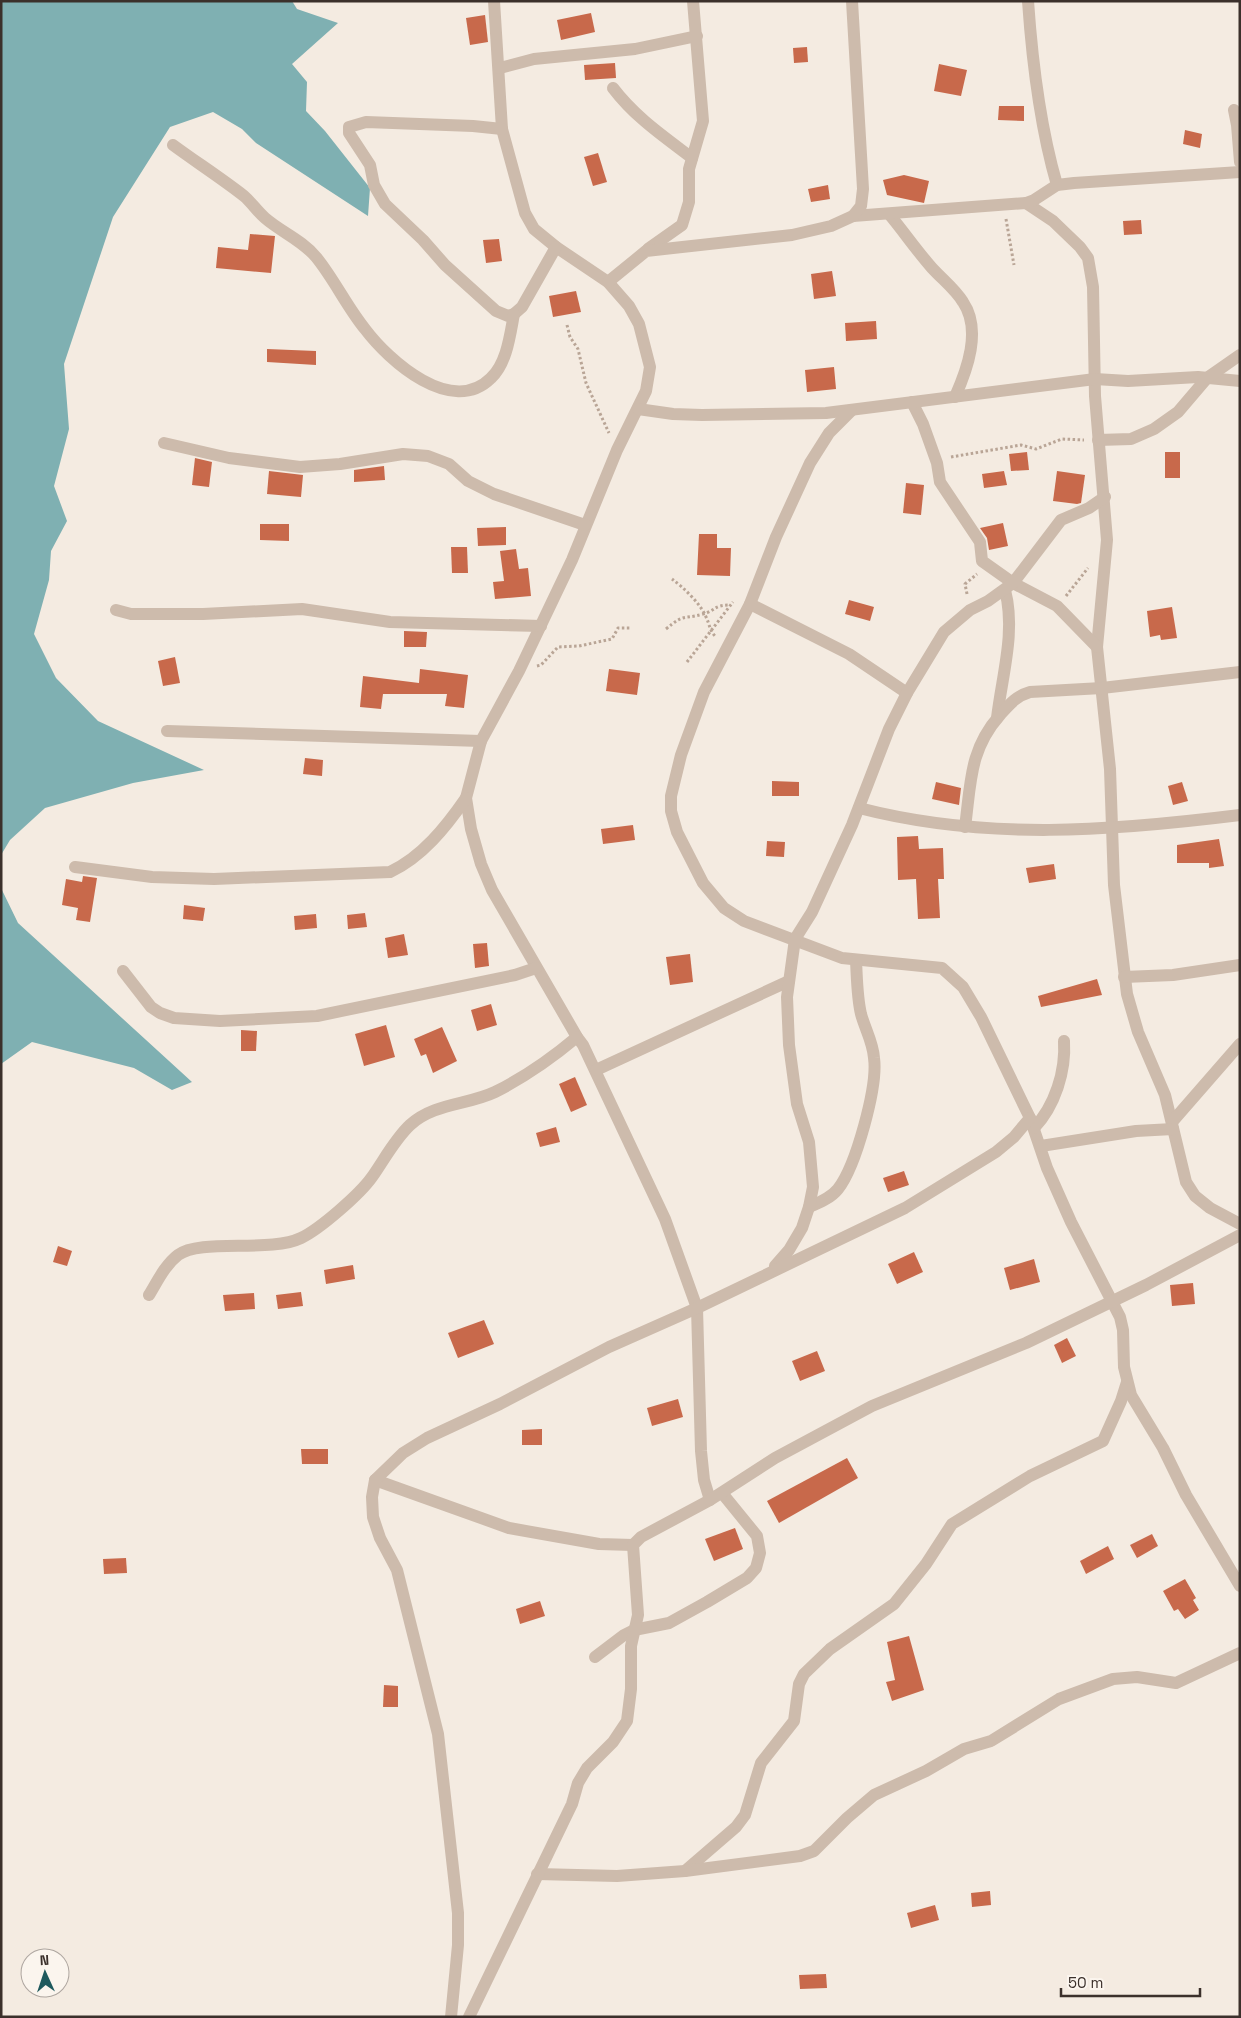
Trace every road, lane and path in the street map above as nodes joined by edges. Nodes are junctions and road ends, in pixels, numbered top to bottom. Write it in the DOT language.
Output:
graph roads {
  1 [pos="494,1"];
  2 [pos="693,1"];
  3 [pos="852,1"];
  4 [pos="1028,1"];
  5 [pos="697,36"];
  6 [pos="500,68"];
  7 [pos="613,88"];
  8 [pos="1234,110"];
  9 [pos="502,130"];
  10 [pos="173,145"];
  11 [pos="692,158"];
  12 [pos="1240,162"];
  13 [pos="1240,172"];
  14 [pos="1057,185"];
  15 [pos="1026,203"];
  16 [pos="1004,206"];
  17 [pos="889,214"];
  18 [pos="853,216"];
  19 [pos="556,247"];
  20 [pos="646,251"];
  21 [pos="1014,265"];
  22 [pos="608,282"];
  23 [pos="514,314"];
  24 [pos="567,325"];
  25 [pos="1240,355"];
  26 [pos="1207,378"];
  27 [pos="1095,379"];
  28 [pos="1240,380"];
  29 [pos="955,397"];
  30 [pos="912,402"];
  31 [pos="638,408"];
  32 [pos="851,412"];
  33 [pos="1093,441"];
  34 [pos="164,443"];
  35 [pos="617,450"];
  36 [pos="937,462"];
  37 [pos="1105,497"];
  38 [pos="585,525"];
  39 [pos="982,561"];
  40 [pos="1091,564"];
  41 [pos="672,579"];
  42 [pos="1009,586"];
  43 [pos="736,598"];
  44 [pos="750,604"];
  45 [pos="730,605"];
  46 [pos="1057,606"];
  47 [pos="116,610"];
  48 [pos="970,610"];
  49 [pos="705,614"];
  50 [pos="541,626"];
  51 [pos="631,628"];
  52 [pos="666,629"];
  53 [pos="710,631"];
  54 [pos="728,647"];
  55 [pos="1097,647"];
  56 [pos="687,662"];
  57 [pos="519,671"];
  58 [pos="1240,672"];
  59 [pos="1102,688"];
  60 [pos="907,693"];
  61 [pos="997,718"];
  62 [pos="167,731"];
  63 [pos="481,741"];
  64 [pos="466,798"];
  65 [pos="859,808"];
  66 [pos="1240,814"];
  67 [pos="966,827"];
  68 [pos="1112,829"];
  69 [pos="75,867"];
  70 [pos="795,940"];
  71 [pos="856,961"];
  72 [pos="1240,965"];
  73 [pos="536,968"];
  74 [pos="123,971"];
  75 [pos="1124,978"];
  76 [pos="789,981"];
  77 [pos="576,1037"];
  78 [pos="1064,1041"];
  79 [pos="1240,1044"];
  80 [pos="596,1070"];
  81 [pos="1032,1123"];
  82 [pos="1173,1125"];
  83 [pos="1041,1146"];
  84 [pos="809,1207"];
  85 [pos="1240,1224"];
  86 [pos="1240,1235"];
  87 [pos="770,1271"];
  88 [pos="150,1295"];
  89 [pos="1113,1300"];
  90 [pos="697,1308"];
  91 [pos="1127,1382"];
  92 [pos="375,1480"];
  93 [pos="722,1493"];
  94 [pos="710,1500"];
  95 [pos="633,1545"];
  96 [pos="1240,1586"];
  97 [pos="634,1630"];
  98 [pos="1240,1653"];
  99 [pos="595,1657"];
  100 [pos="685,1870"];
  101 [pos="537,1874"];
  102 [pos="451,2017"];
  103 [pos="469,2017"];
  1 -- 6 [label="street"];
  2 -- 5 [label="street"];
  3 -- 18 [label="street"];
  4 -- 14 [label="street"];
  5 -- 6 [label="street"];
  5 -- 11 [label="street"];
  6 -- 9 [label="street"];
  7 -- 11 [label="street"];
  8 -- 12 [label="street"];
  9 -- 19 [label="street"];
  9 -- 23 [label="street"];
  10 -- 23 [label="street"];
  11 -- 20 [label="street"];
  13 -- 14 [label="street"];
  14 -- 15 [label="street"];
  15 -- 16 [label="street"];
  15 -- 27 [label="street"];
  16 -- 17 [label="street"];
  16 -- 21 [label="path"];
  17 -- 18 [label="street"];
  17 -- 29 [label="street"];
  18 -- 20 [label="street"];
  19 -- 22 [label="street"];
  19 -- 23 [label="street"];
  20 -- 22 [label="street"];
  22 -- 31 [label="street"];
  24 -- 35 [label="path"];
  25 -- 26 [label="street"];
  26 -- 27 [label="street"];
  26 -- 28 [label="street"];
  26 -- 33 [label="street"];
  27 -- 29 [label="street"];
  27 -- 33 [label="street"];
  29 -- 30 [label="street"];
  30 -- 32 [label="street"];
  30 -- 36 [label="street"];
  31 -- 32 [label="street"];
  31 -- 35 [label="street"];
  32 -- 44 [label="street"];
  33 -- 36 [label="path"];
  33 -- 37 [label="street"];
  34 -- 38 [label="street"];
  35 -- 38 [label="street"];
  36 -- 39 [label="street"];
  37 -- 42 [label="street"];
  37 -- 55 [label="street"];
  38 -- 50 [label="street"];
  39 -- 42 [label="street"];
  39 -- 48 [label="path"];
  40 -- 46 [label="path"];
  41 -- 49 [label="path"];
  42 -- 46 [label="street"];
  42 -- 48 [label="street"];
  42 -- 61 [label="street"];
  43 -- 45 [label="path"];
  44 -- 54 [label="street"];
  44 -- 60 [label="street"];
  45 -- 49 [label="path"];
  45 -- 53 [label="path"];
  46 -- 55 [label="street"];
  47 -- 50 [label="street"];
  48 -- 60 [label="street"];
  49 -- 52 [label="path"];
  49 -- 53 [label="path"];
  50 -- 57 [label="street"];
  51 -- 57 [label="path"];
  53 -- 54 [label="path"];
  53 -- 56 [label="path"];
  54 -- 70 [label="street"];
  55 -- 59 [label="street"];
  57 -- 63 [label="street"];
  58 -- 59 [label="street"];
  59 -- 61 [label="street"];
  59 -- 68 [label="street"];
  60 -- 65 [label="street"];
  61 -- 67 [label="street"];
  62 -- 63 [label="street"];
  63 -- 64 [label="street"];
  64 -- 69 [label="street"];
  64 -- 73 [label="street"];
  65 -- 67 [label="street"];
  65 -- 70 [label="street"];
  66 -- 68 [label="street"];
  67 -- 68 [label="street"];
  68 -- 75 [label="street"];
  70 -- 71 [label="street"];
  70 -- 76 [label="street"];
  71 -- 81 [label="street"];
  71 -- 84 [label="street"];
  72 -- 75 [label="street"];
  73 -- 74 [label="street"];
  73 -- 77 [label="street"];
  75 -- 82 [label="street"];
  76 -- 80 [label="street"];
  76 -- 84 [label="street"];
  77 -- 80 [label="street"];
  77 -- 88 [label="street"];
  78 -- 81 [label="street"];
  79 -- 82 [label="street"];
  80 -- 90 [label="street"];
  81 -- 83 [label="street"];
  81 -- 87 [label="street"];
  82 -- 83 [label="street"];
  82 -- 85 [label="street"];
  83 -- 89 [label="street"];
  84 -- 87 [label="street"];
  86 -- 89 [label="street"];
  87 -- 90 [label="street"];
  89 -- 91 [label="street"];
  89 -- 93 [label="street"];
  90 -- 92 [label="street"];
  90 -- 94 [label="street"];
  91 -- 96 [label="street"];
  91 -- 100 [label="street"];
  92 -- 95 [label="street"];
  92 -- 102 [label="street"];
  93 -- 94 [label="street"];
  93 -- 97 [label="street"];
  94 -- 95 [label="street"];
  95 -- 97 [label="street"];
  97 -- 99 [label="street"];
  97 -- 101 [label="street"];
  98 -- 100 [label="street"];
  100 -- 101 [label="street"];
  101 -- 103 [label="street"];
}
